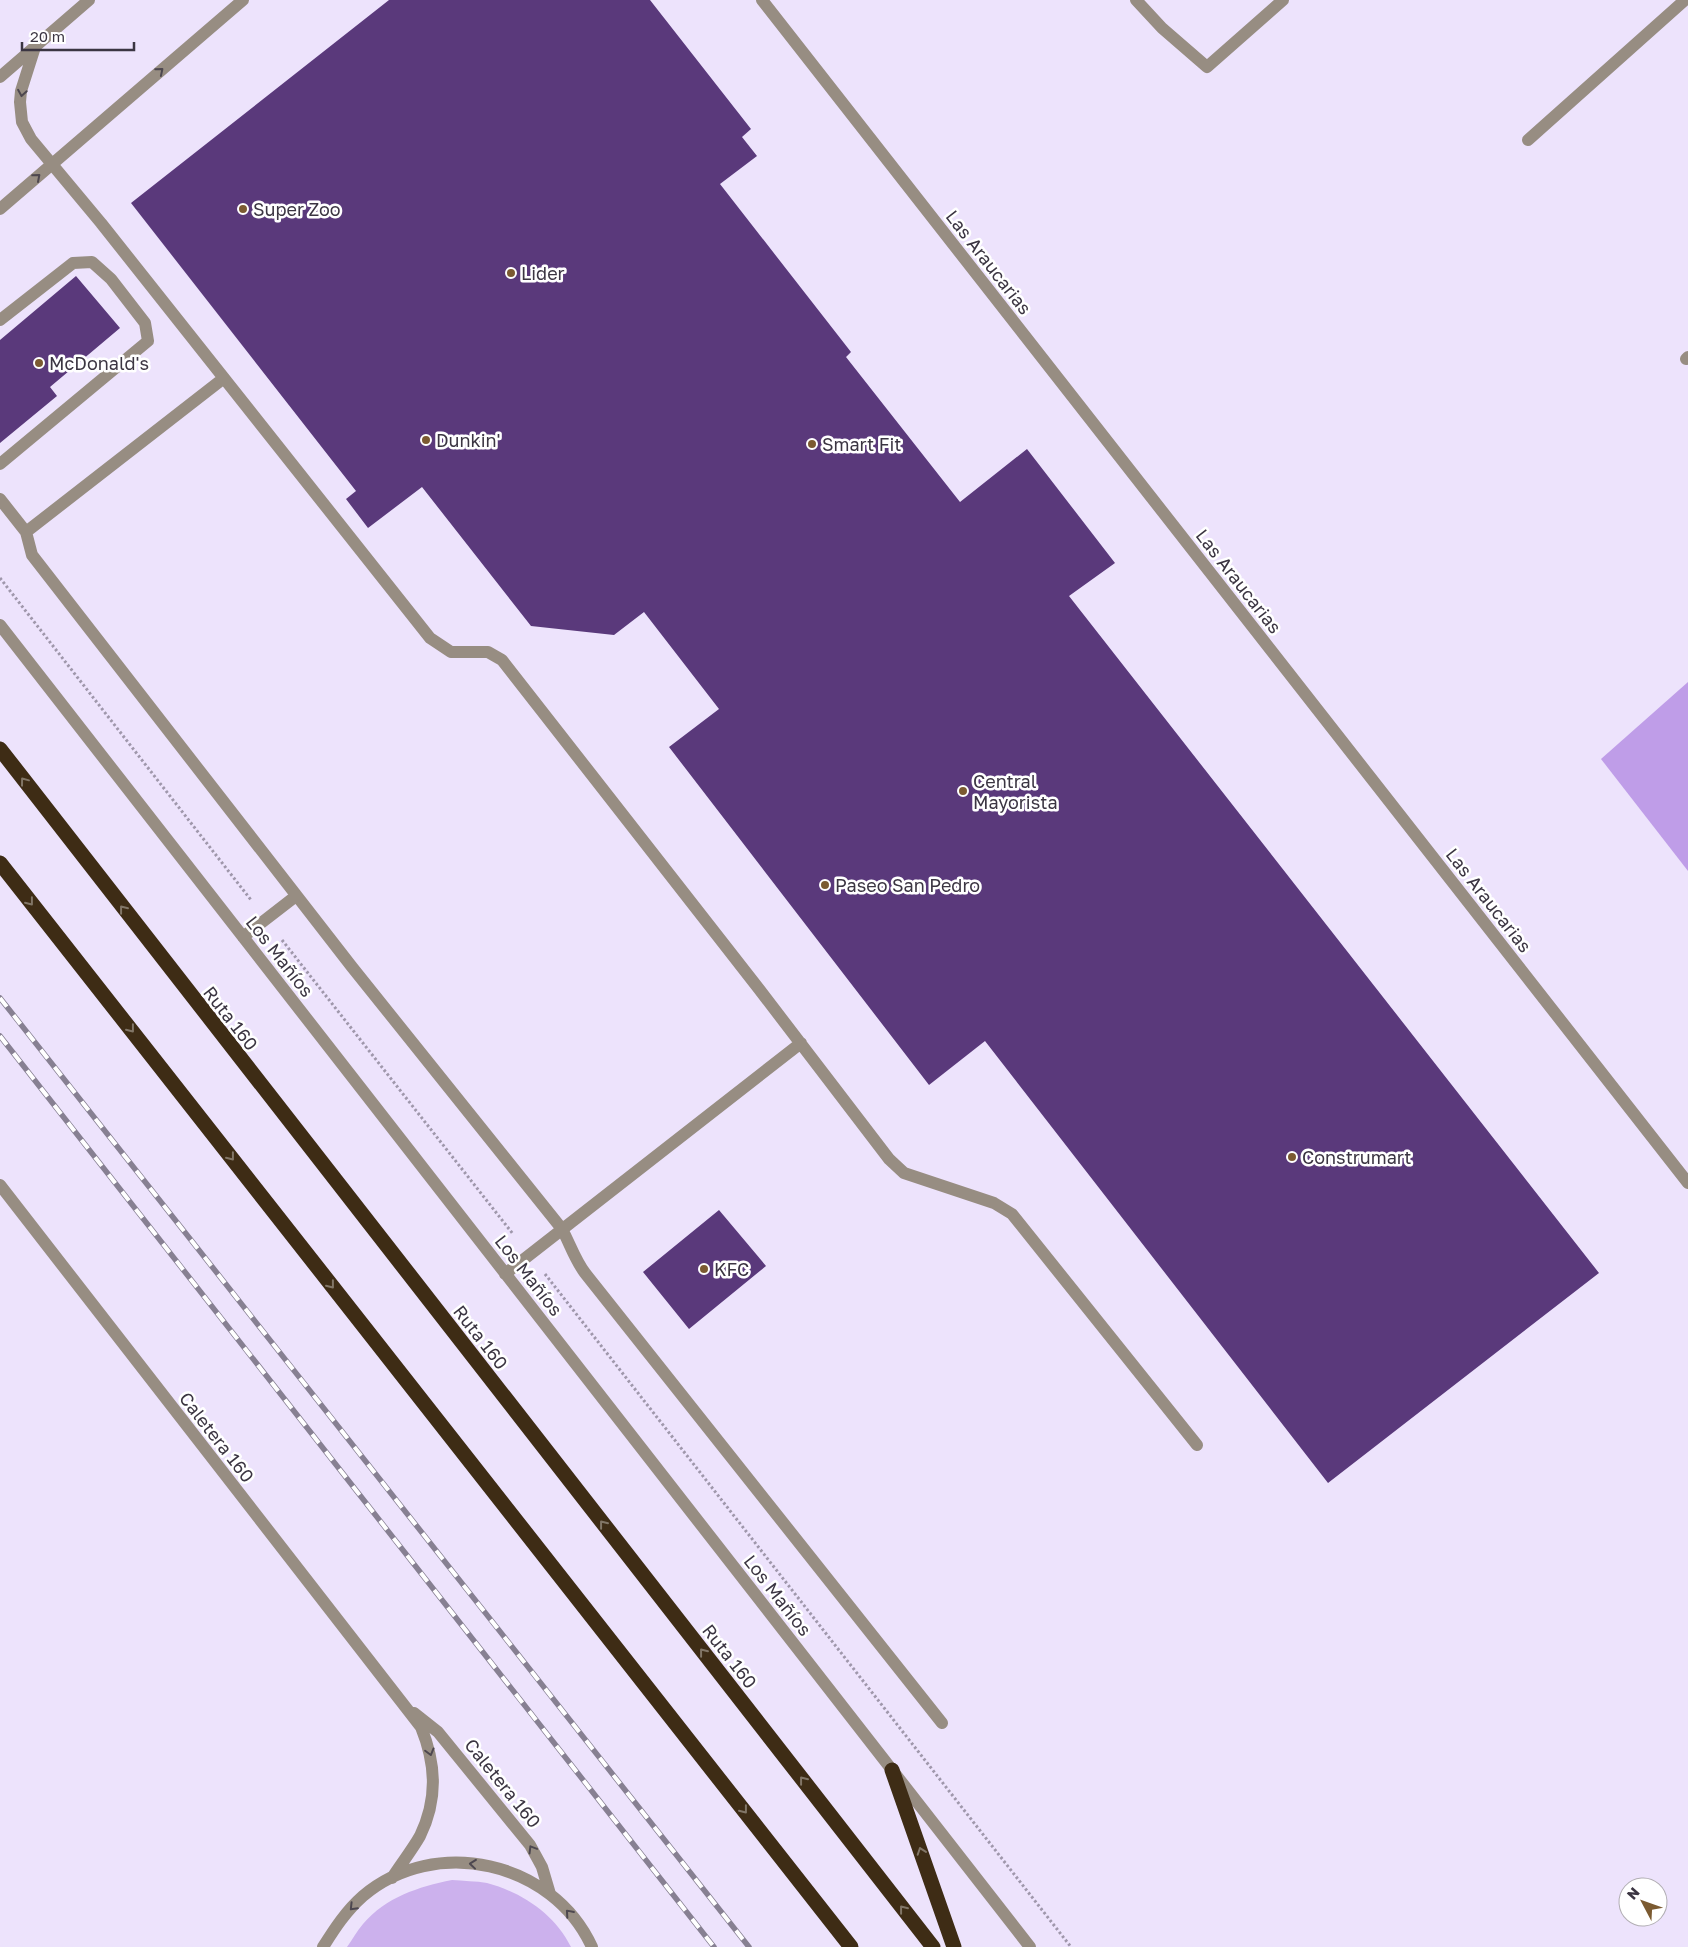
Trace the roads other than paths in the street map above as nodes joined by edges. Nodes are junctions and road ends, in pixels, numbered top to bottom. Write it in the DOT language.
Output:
graph roads {
  1 [pos="88,0"];
  2 [pos="243,0"];
  3 [pos="762,0"];
  4 [pos="1136,0"];
  5 [pos="1283,0"];
  6 [pos="1685,0"];
  7 [pos="35,47"];
  8 [pos="0,77"];
  9 [pos="1528,140"];
  10 [pos="51,164"];
  11 [pos="0,209"];
  12 [pos="0,320"];
  13 [pos="224,378"];
  14 [pos="0,464"];
  15 [pos="0,498"];
  16 [pos="26,532"];
  17 [pos="0,625"];
  18 [pos="0,749"];
  19 [pos="0,863"];
  20 [pos="296,896"];
  21 [pos="243,937"];
  22 [pos="800,1043"];
  23 [pos="1688,1183"];
  24 [pos="0,1185"];
  25 [pos="562,1229"];
  26 [pos="506,1274"];
  27 [pos="1197,1445"];
  28 [pos="408,1709"];
  29 [pos="942,1723"];
  30 [pos="892,1770"];
  31 [pos="392,1878"];
  32 [pos="550,1894"];
  33 [pos="586,1934"];
  34 [pos="323,1947"];
  35 [pos="592,1947"];
  36 [pos="603,1947"];
  37 [pos="851,1947"];
  38 [pos="933,1947"];
  39 [pos="954,1947"];
  40 [pos="1030,1947"];
  1 -- 7 [label="street"];
  10 -- 2 [label="street, one-way"];
  3 -- 23 [label="street, Las Araucarias"];
  4 -- 5 [label="street"];
  6 -- 9 [label="street"];
  7 -- 8 [label="street"];
  7 -- 10 [label="street, one-way"];
  11 -- 10 [label="street, one-way"];
  10 -- 13 [label="street"];
  12 -- 14 [label="street"];
  13 -- 16 [label="street"];
  13 -- 22 [label="street"];
  15 -- 16 [label="street"];
  16 -- 20 [label="street"];
  17 -- 21 [label="street, Los Mañíos"];
  38 -- 18 [label="highway, Ruta 160, one-way"];
  19 -- 37 [label="highway, one-way"];
  20 -- 21 [label="street"];
  20 -- 25 [label="street"];
  21 -- 26 [label="street, Los Mañíos"];
  22 -- 25 [label="street"];
  22 -- 27 [label="street"];
  24 -- 28 [label="street, Caletera 160"];
  25 -- 26 [label="street"];
  25 -- 29 [label="street"];
  26 -- 30 [label="street, Los Mañíos"];
  28 -- 31 [label="street, Caletera 160, one-way"];
  32 -- 28 [label="street, Caletera 160, one-way"];
  39 -- 30 [label="highway, one-way"];
  30 -- 40 [label="street, Los Mañíos"];
  32 -- 31 [label="street, one-way"];
  31 -- 34 [label="street, one-way"];
  33 -- 32 [label="street, one-way"];
  33 -- 35 [label="street"];
  33 -- 36 [label="street"];
}
